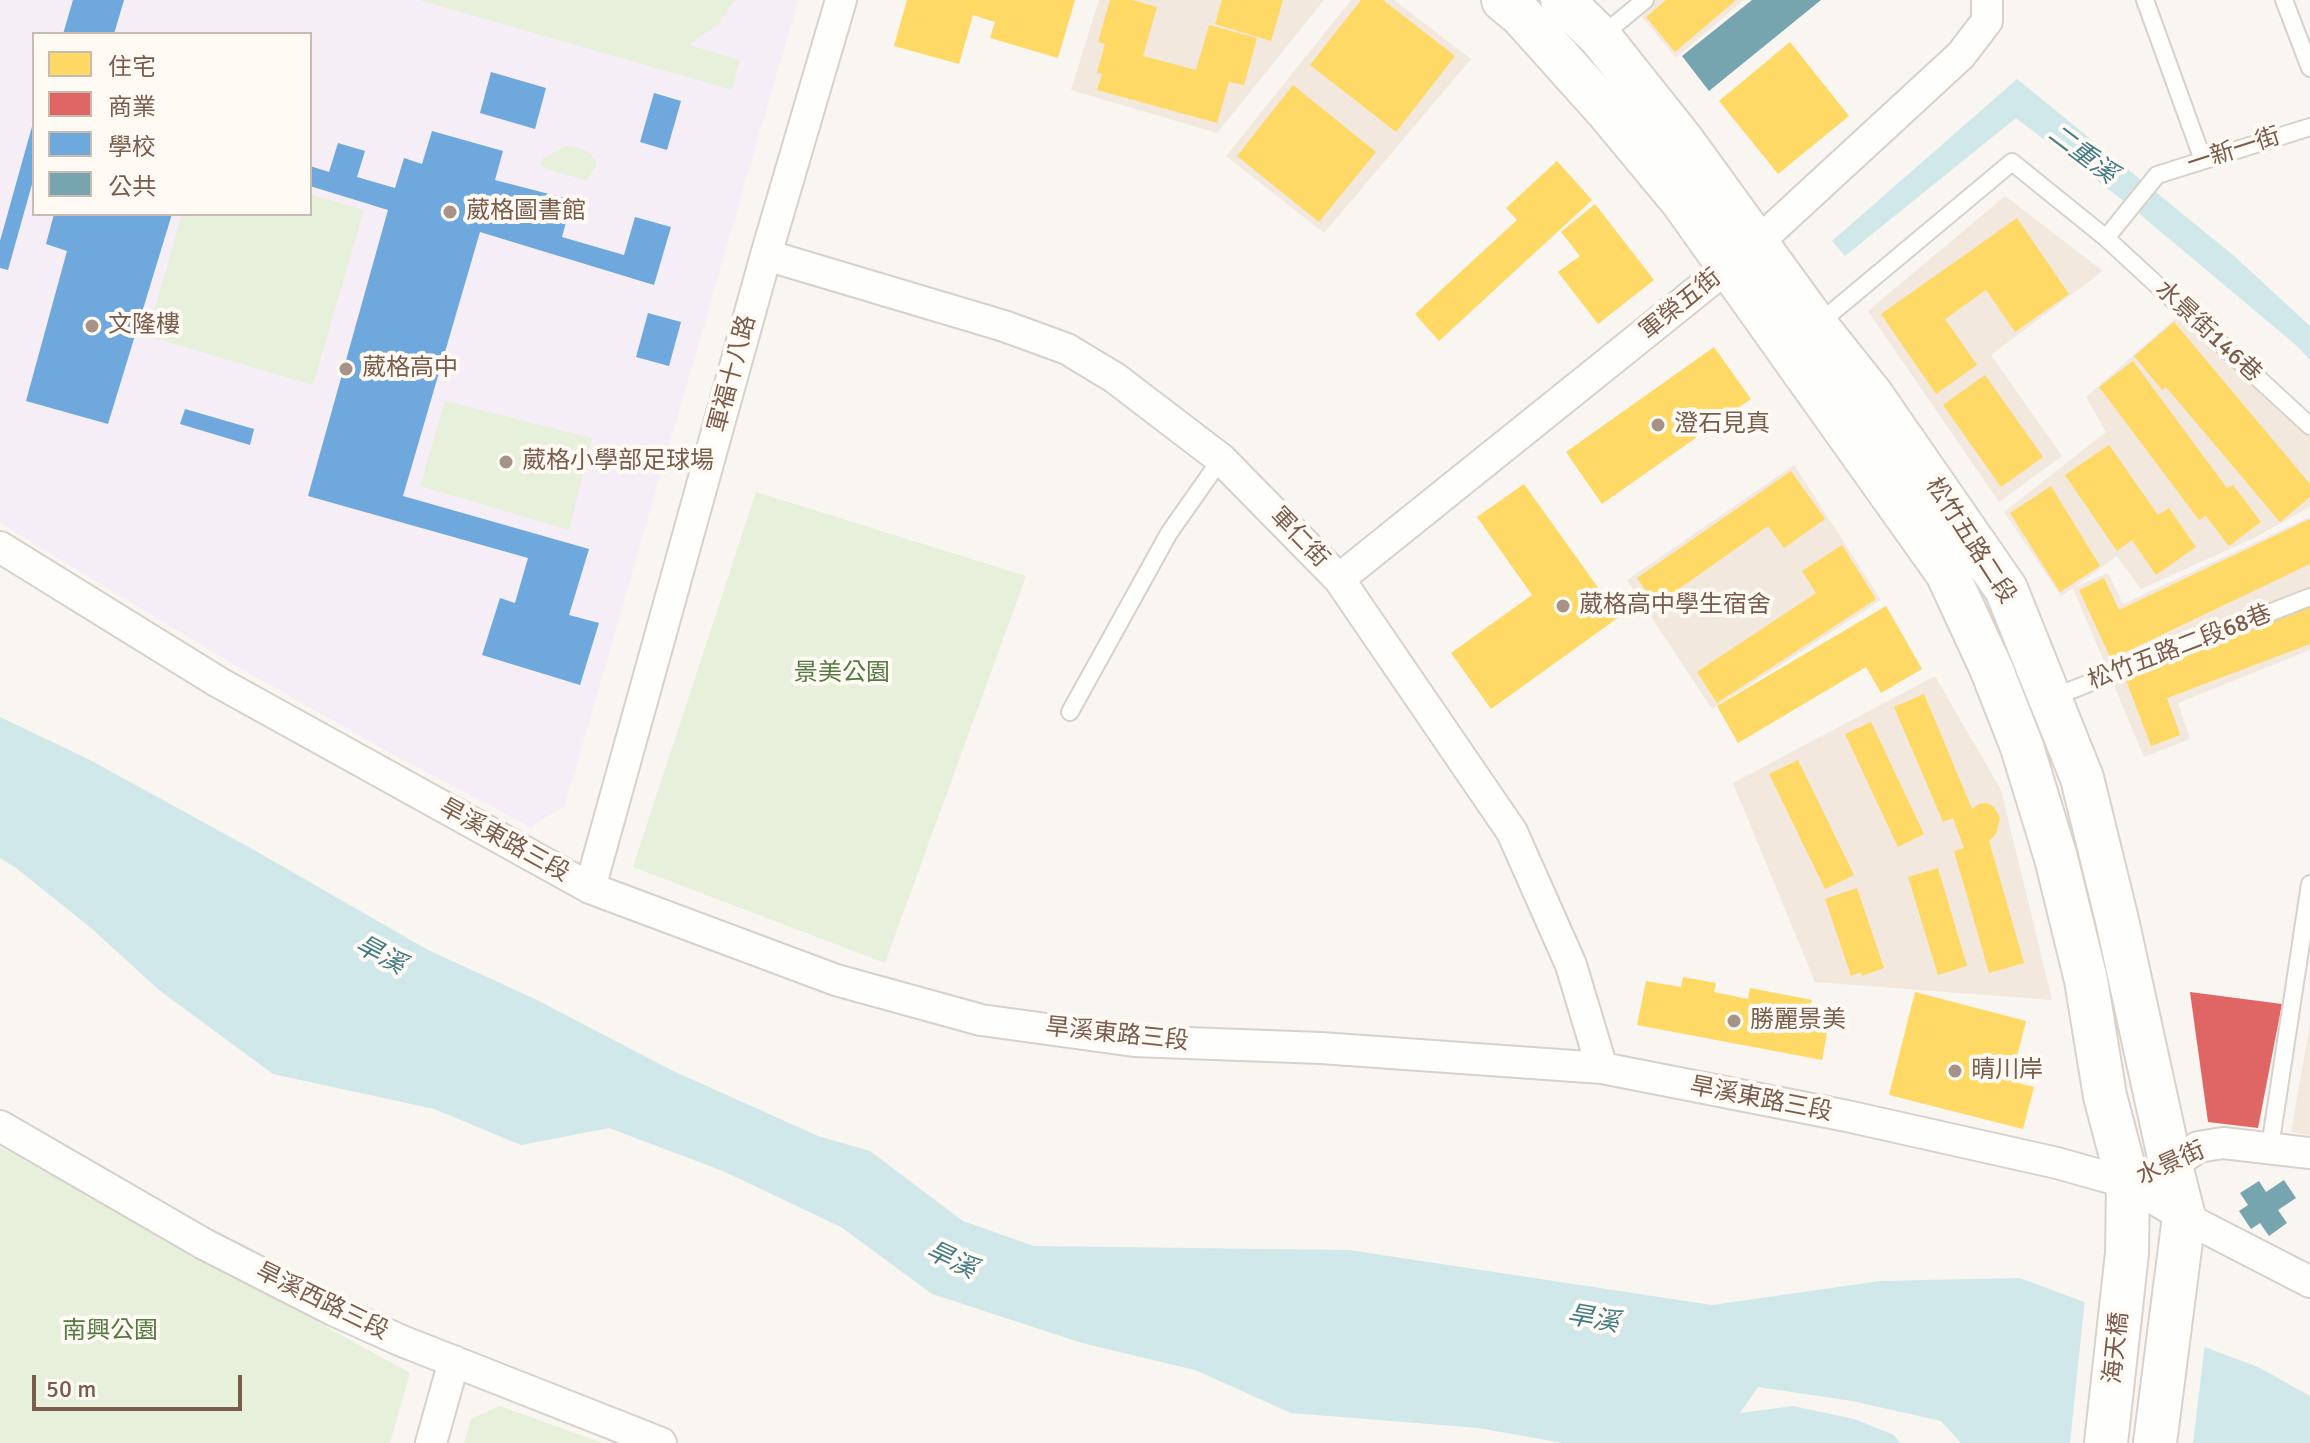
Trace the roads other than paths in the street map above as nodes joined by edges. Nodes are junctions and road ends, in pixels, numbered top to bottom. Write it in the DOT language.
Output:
graph roads {
  1 [pos="841,0"];
  2 [pos="1503,0"];
  3 [pos="1562,0"];
  4 [pos="1645,0"];
  5 [pos="1987,0"];
  6 [pos="2145,0"];
  7 [pos="2284,0"];
  8 [pos="1600,37"];
  9 [pos="2310,68"];
  10 [pos="2310,127"];
  11 [pos="2203,160"];
  12 [pos="2106,238"];
  13 [pos="766,255"];
  14 [pos="1742,255"];
  15 [pos="1816,325"];
  16 [pos="2310,426"];
  17 [pos="1221,459"];
  18 [pos="0,547"];
  19 [pos="1339,579"];
  20 [pos="2310,597"];
  21 [pos="2050,699"];
  22 [pos="1070,712"];
  23 [pos="2310,884"];
  24 [pos="590,888"];
  25 [pos="1602,1068"];
  26 [pos="0,1126"];
  27 [pos="2270,1147"];
  28 [pos="2310,1153"];
  29 [pos="2171,1166"];
  30 [pos="2128,1183"];
  31 [pos="2184,1217"];
  32 [pos="2127,1253"];
  33 [pos="2176,1277"];
  34 [pos="2310,1282"];
  35 [pos="454,1361"];
  36 [pos="431,1443"];
  37 [pos="661,1443"];
  38 [pos="2106,1443"];
  39 [pos="2155,1443"];
  1 -- 13 [label="street, 軍福十八路"];
  2 -- 14 [label="street, 松竹五路二段"];
  3 -- 8 [label="street, 松竹五路二段"];
  4 -- 8 [label="lane"];
  5 -- 14 [label="street, 軍榮五街"];
  6 -- 11 [label="lane"];
  7 -- 9 [label="lane"];
  8 -- 14 [label="street, 松竹五路二段"];
  10 -- 11 [label="lane, 一新一街"];
  11 -- 12 [label="lane, 一新一街"];
  12 -- 15 [label="lane, 水景街146巷"];
  12 -- 16 [label="lane, 水景街146巷"];
  13 -- 17 [label="street, 軍仁街"];
  13 -- 24 [label="street, 軍福十八路"];
  14 -- 15 [label="street, 松竹五路二段"];
  14 -- 19 [label="street, 軍榮五街"];
  14 -- 30 [label="street, 松竹五路二段"];
  15 -- 21 [label="street, 松竹五路二段"];
  17 -- 19 [label="street, 軍仁街"];
  17 -- 22 [label="lane"];
  18 -- 24 [label="street, 旱溪東路三段"];
  19 -- 25 [label="street, 軍仁街"];
  20 -- 21 [label="lane, 松竹五路二段68巷"];
  21 -- 29 [label="street, 松竹五路二段"];
  23 -- 27 [label="lane"];
  24 -- 25 [label="street, 旱溪東路三段"];
  25 -- 30 [label="street, 旱溪東路三段"];
  26 -- 35 [label="street, 旱溪西路三段"];
  27 -- 28 [label="street, 水景街"];
  27 -- 29 [label="street, 水景街"];
  29 -- 30 [label="street, 水景街"];
  29 -- 31 [label="street, 松竹五路二段"];
  30 -- 31 [label="street, 旱溪東路三段"];
  30 -- 32 [label="street, 松竹五路二段"];
  31 -- 33 [label="street, 松竹五路二段"];
  31 -- 34 [label="street, 旱溪東路三段"];
  32 -- 38 [label="street, 海天橋"];
  33 -- 39 [label="street, 海天橋"];
  35 -- 36 [label="street"];
  35 -- 37 [label="street, 旱溪西路三段"];
}
